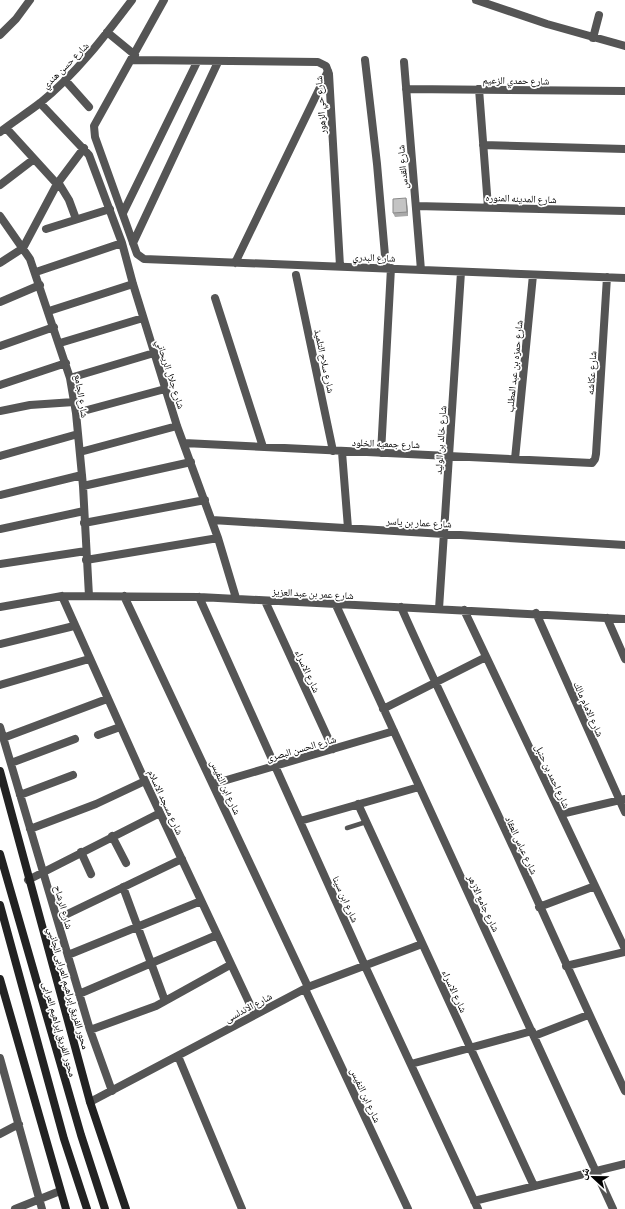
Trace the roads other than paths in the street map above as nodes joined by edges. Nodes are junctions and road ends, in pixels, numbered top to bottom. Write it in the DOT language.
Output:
graph roads {
  1 [pos="30,0"];
  2 [pos="132,0"];
  3 [pos="164,0"];
  4 [pos="476,0"];
  5 [pos="599,15"];
  6 [pos="107,32"];
  7 [pos="0,35"];
  8 [pos="593,38"];
  9 [pos="625,46"];
  10 [pos="133,57"];
  11 [pos="365,60"];
  12 [pos="197,62"];
  13 [pos="218,62"];
  14 [pos="404,62"];
  15 [pos="328,70"];
  16 [pos="65,80"];
  17 [pos="406,89"];
  18 [pos="479,89"];
  19 [pos="625,91"];
  20 [pos="40,103"];
  21 [pos="89,107"];
  22 [pos="3,130"];
  23 [pos="483,145"];
  24 [pos="625,149"];
  25 [pos="86,152"];
  26 [pos="34,159"];
  27 [pos="58,183"];
  28 [pos="0,185"];
  29 [pos="416,206"];
  30 [pos="488,208"];
  31 [pos="110,209"];
  32 [pos="625,212"];
  33 [pos="123,213"];
  34 [pos="0,216"];
  35 [pos="76,219"];
  36 [pos="46,228"];
  37 [pos="122,243"];
  38 [pos="133,243"];
  39 [pos="23,248"];
  40 [pos="0,263"];
  41 [pos="235,263"];
  42 [pos="340,266"];
  43 [pos="388,268"];
  44 [pos="421,270"];
  45 [pos="36,272"];
  46 [pos="461,272"];
  47 [pos="296,275"];
  48 [pos="533,275"];
  49 [pos="607,277"];
  50 [pos="625,278"];
  51 [pos="133,284"];
  52 [pos="40,285"];
  53 [pos="215,298"];
  54 [pos="0,302"];
  55 [pos="49,311"];
  56 [pos="143,318"];
  57 [pos="54,327"];
  58 [pos="60,343"];
  59 [pos="0,346"];
  60 [pos="154,353"];
  61 [pos="66,363"];
  62 [pos="70,378"];
  63 [pos="0,385"];
  64 [pos="165,389"];
  65 [pos="74,402"];
  66 [pos="0,410"];
  67 [pos="76,413"];
  68 [pos="177,426"];
  69 [pos="78,434"];
  70 [pos="184,444"];
  71 [pos="263,447"];
  72 [pos="333,451"];
  73 [pos="80,452"];
  74 [pos="342,452"];
  75 [pos="382,453"];
  76 [pos="0,456"];
  77 [pos="448,456"];
  78 [pos="515,459"];
  79 [pos="192,462"];
  80 [pos="586,464"];
  81 [pos="82,475"];
  82 [pos="83,486"];
  83 [pos="0,496"];
  84 [pos="205,500"];
  85 [pos="84,512"];
  86 [pos="212,520"];
  87 [pos="84,523"];
  88 [pos="348,528"];
  89 [pos="0,529"];
  90 [pos="445,534"];
  91 [pos="218,538"];
  92 [pos="625,545"];
  93 [pos="86,551"];
  94 [pos="86,560"];
  95 [pos="0,564"];
  96 [pos="62,596"];
  97 [pos="89,596"];
  98 [pos="124,596"];
  99 [pos="199,597"];
  100 [pos="236,598"];
  101 [pos="265,601"];
  102 [pos="336,605"];
  103 [pos="0,607"];
  104 [pos="401,607"];
  105 [pos="439,608"];
  106 [pos="464,610"];
  107 [pos="536,614"];
  108 [pos="607,618"];
  109 [pos="625,619"];
  110 [pos="74,626"];
  111 [pos="0,644"];
  112 [pos="89,658"];
  113 [pos="486,658"];
  114 [pos="625,659"];
  115 [pos="435,683"];
  116 [pos="0,685"];
  117 [pos="107,699"];
  118 [pos="383,709"];
  119 [pos="0,727"];
  120 [pos="120,727"];
  121 [pos="394,732"];
  122 [pos="98,735"];
  123 [pos="3,738"];
  124 [pos="75,739"];
  125 [pos="333,749"];
  126 [pos="11,763"];
  127 [pos="275,766"];
  128 [pos="0,771"];
  129 [pos="73,775"];
  130 [pos="145,781"];
  131 [pos="213,784"];
  132 [pos="419,787"];
  133 [pos="20,795"];
  134 [pos="622,800"];
  135 [pos="358,804"];
  136 [pos="625,812"];
  137 [pos="160,813"];
  138 [pos="561,814"];
  139 [pos="300,821"];
  140 [pos="366,822"];
  141 [pos="347,828"];
  142 [pos="30,829"];
  143 [pos="112,836"];
  144 [pos="81,852"];
  145 [pos="0,854"];
  146 [pos="182,859"];
  147 [pos="126,864"];
  148 [pos="43,872"];
  149 [pos="91,874"];
  150 [pos="28,880"];
  151 [pos="595,886"];
  152 [pos="123,887"];
  153 [pos="201,901"];
  154 [pos="0,905"];
  155 [pos="539,907"];
  156 [pos="57,919"];
  157 [pos="138,927"];
  158 [pos="217,935"];
  159 [pos="422,944"];
  160 [pos="625,951"];
  161 [pos="68,956"];
  162 [pos="151,963"];
  163 [pos="230,965"];
  164 [pos="365,966"];
  165 [pos="566,966"];
  166 [pos="0,979"];
  167 [pos="307,988"];
  168 [pos="79,994"];
  169 [pos="165,1001"];
  170 [pos="255,1015"];
  171 [pos="588,1015"];
  172 [pos="90,1030"];
  173 [pos="533,1034"];
  174 [pos="471,1047"];
  175 [pos="178,1056"];
  176 [pos="0,1058"];
  177 [pos="411,1064"];
  178 [pos="112,1091"];
  179 [pos="625,1091"];
  180 [pos="90,1102"];
  181 [pos="19,1124"];
  182 [pos="0,1134"];
  183 [pos="625,1164"];
  184 [pos="596,1172"];
  185 [pos="534,1186"];
  186 [pos="60,1191"];
  187 [pos="38,1198"];
  188 [pos="474,1201"];
  189 [pos="15,1209"];
  190 [pos="42,1209"];
  191 [pos="66,1209"];
  192 [pos="87,1209"];
  193 [pos="105,1209"];
  194 [pos="126,1209"];
  195 [pos="242,1209"];
  196 [pos="408,1209"];
  197 [pos="478,1209"];
  198 [pos="613,1209"];
  1 -- 7 [label="street"];
  2 -- 6 [label="street, شارع حسن هندي"];
  3 -- 10 [label="street"];
  4 -- 8 [label="street"];
  5 -- 8 [label="street"];
  6 -- 10 [label="street"];
  6 -- 16 [label="street, شارع حسن هندي"];
  8 -- 9 [label="street"];
  10 -- 12 [label="street, شارع حي الزهور"];
  10 -- 33 [label="street"];
  11 -- 43 [label="street"];
  12 -- 13 [label="street, شارع حي الزهور"];
  12 -- 33 [label="street"];
  13 -- 15 [label="street, شارع حي الزهور"];
  13 -- 38 [label="street"];
  14 -- 17 [label="street, شارع القدس"];
  15 -- 41 [label="street"];
  15 -- 42 [label="street, شارع حي الزهور"];
  16 -- 20 [label="street, شارع حسن هندي"];
  16 -- 21 [label="street"];
  17 -- 18 [label="street, شارع حمدي الزعيم"];
  17 -- 29 [label="street, شارع القدس"];
  18 -- 19 [label="street, شارع حمدي الزعيم"];
  18 -- 23 [label="street"];
  20 -- 22 [label="street, شارع حسن هندي"];
  20 -- 25 [label="street"];
  22 -- 26 [label="street"];
  23 -- 24 [label="street"];
  23 -- 30 [label="street"];
  25 -- 27 [label="street"];
  25 -- 31 [label="street, شارع جلال الريحاني"];
  26 -- 27 [label="street"];
  26 -- 28 [label="street"];
  27 -- 35 [label="street"];
  27 -- 39 [label="street"];
  29 -- 30 [label="street, شارع المدينه المنوره"];
  29 -- 44 [label="street, شارع القدس"];
  30 -- 32 [label="street, شارع المدينه المنوره"];
  31 -- 35 [label="street"];
  31 -- 37 [label="street, شارع جلال الريحاني"];
  33 -- 38 [label="street"];
  34 -- 39 [label="street, شارع الجامع"];
  35 -- 36 [label="street"];
  37 -- 45 [label="street"];
  37 -- 51 [label="street, شارع جلال الريحاني"];
  38 -- 41 [label="street, شارع البدري"];
  39 -- 40 [label="street"];
  39 -- 45 [label="street, شارع الجامع"];
  41 -- 42 [label="street, شارع البدري"];
  42 -- 43 [label="street, شارع البدري"];
  43 -- 44 [label="street, شارع البدري"];
  43 -- 75 [label="street"];
  44 -- 46 [label="street, شارع البدري"];
  45 -- 52 [label="street, شارع الجامع"];
  46 -- 48 [label="street, شارع البدري"];
  46 -- 77 [label="street, شارع خالد بن الوليد"];
  47 -- 72 [label="street, شارع سلاح التلميذ"];
  48 -- 49 [label="street, شارع البدري"];
  48 -- 78 [label="street, شارع حمزه بن عبد المطلب"];
  49 -- 50 [label="street, شارع البدري"];
  49 -- 80 [label="street, شارع عكاشه"];
  51 -- 55 [label="street"];
  51 -- 56 [label="street, شارع جلال الريحاني"];
  52 -- 54 [label="street"];
  52 -- 55 [label="street, شارع الجامع"];
  53 -- 71 [label="street"];
  55 -- 57 [label="street, شارع الجامع"];
  56 -- 58 [label="street"];
  56 -- 60 [label="street, شارع جلال الريحاني"];
  57 -- 58 [label="street, شارع الجامع"];
  57 -- 59 [label="street"];
  58 -- 61 [label="street, شارع الجامع"];
  60 -- 62 [label="street"];
  60 -- 64 [label="street, شارع جلال الريحاني"];
  61 -- 62 [label="street, شارع الجامع"];
  61 -- 63 [label="street"];
  62 -- 65 [label="street, شارع الجامع"];
  64 -- 67 [label="street"];
  64 -- 68 [label="street, شارع جلال الريحاني"];
  65 -- 66 [label="street"];
  65 -- 67 [label="street, شارع الجامع"];
  67 -- 69 [label="street, شارع الجامع"];
  68 -- 70 [label="street, شارع جلال الريحاني"];
  68 -- 73 [label="street"];
  69 -- 73 [label="street, شارع الجامع"];
  69 -- 76 [label="street"];
  70 -- 71 [label="street, شارع جمعيه الخلود"];
  70 -- 79 [label="street, شارع جلال الريحاني"];
  71 -- 72 [label="street, شارع جمعيه الخلود"];
  72 -- 74 [label="street, شارع جمعيه الخلود"];
  73 -- 81 [label="street, شارع الجامع"];
  74 -- 75 [label="street, شارع جمعيه الخلود"];
  74 -- 88 [label="street"];
  75 -- 77 [label="street, شارع جمعيه الخلود"];
  77 -- 78 [label="street, شارع جمعيه الخلود"];
  77 -- 90 [label="street, شارع خالد بن الوليد"];
  78 -- 80 [label="street, شارع جمعيه الخلود"];
  79 -- 82 [label="street"];
  79 -- 84 [label="street, شارع جلال الريحاني"];
  81 -- 82 [label="street, شارع الجامع"];
  81 -- 83 [label="street"];
  82 -- 85 [label="street, شارع الجامع"];
  84 -- 86 [label="street, شارع جلال الريحاني"];
  84 -- 87 [label="street"];
  85 -- 87 [label="street, شارع الجامع"];
  85 -- 89 [label="street"];
  86 -- 88 [label="street, شارع عمار بن ياسر"];
  86 -- 91 [label="street, شارع جلال الريحاني"];
  87 -- 93 [label="street, شارع الجامع"];
  88 -- 90 [label="street, شارع عمار بن ياسر"];
  90 -- 92 [label="street, شارع عمار بن ياسر"];
  90 -- 105 [label="street, شارع خالد بن الوليد"];
  91 -- 94 [label="street"];
  91 -- 100 [label="street, شارع جلال الريحاني"];
  93 -- 94 [label="street, شارع الجامع"];
  93 -- 95 [label="street"];
  94 -- 97 [label="street, شارع الجامع"];
  96 -- 97 [label="street, شارع عمر بن عبد العزيز"];
  96 -- 103 [label="street, شارع عمر بن عبد العزيز"];
  96 -- 110 [label="street, شارع مسجد الاسلام"];
  97 -- 98 [label="street, شارع عمر بن عبد العزيز"];
  98 -- 99 [label="street, شارع عمر بن عبد العزيز"];
  98 -- 131 [label="street, شارع ابن النفيس"];
  99 -- 100 [label="street, شارع عمر بن عبد العزيز"];
  99 -- 127 [label="street, شارع ابن سينا"];
  100 -- 101 [label="street, شارع عمر بن عبد العزيز"];
  101 -- 102 [label="street, شارع عمر بن عبد العزيز"];
  101 -- 125 [label="street, شارع الاسراء"];
  102 -- 104 [label="street, شارع عمر بن عبد العزيز"];
  102 -- 118 [label="street, شارع جامع الازهر"];
  104 -- 105 [label="street, شارع عمر بن عبد العزيز"];
  104 -- 115 [label="street, شارع عباس العقاد"];
  105 -- 106 [label="street, شارع عمر بن عبد العزيز"];
  106 -- 107 [label="street, شارع عمر بن عبد العزيز"];
  106 -- 113 [label="street, شارع احمد بن حنبل"];
  107 -- 108 [label="street, شارع عمر بن عبد العزيز"];
  107 -- 134 [label="street, شارع الامام مالك"];
  108 -- 109 [label="street, شارع عمر بن عبد العزيز"];
  108 -- 114 [label="street"];
  110 -- 111 [label="street"];
  110 -- 112 [label="street, شارع مسجد الاسلام"];
  112 -- 116 [label="street"];
  112 -- 117 [label="street, شارع مسجد الاسلام"];
  113 -- 115 [label="street"];
  113 -- 138 [label="street, شارع احمد بن حنبل"];
  115 -- 118 [label="street"];
  115 -- 155 [label="street, شارع عباس العقاد"];
  117 -- 120 [label="street, شارع مسجد الاسلام"];
  117 -- 123 [label="street"];
  118 -- 121 [label="street, شارع جامع الازهر"];
  119 -- 123 [label="street, شارع الرشاح"];
  120 -- 122 [label="street"];
  120 -- 130 [label="street, شارع مسجد الاسلام"];
  121 -- 125 [label="street, شارع الحسن البصرى"];
  121 -- 132 [label="street, شارع جامع الازهر"];
  123 -- 126 [label="street, شارع الرشاح"];
  124 -- 126 [label="street"];
  125 -- 127 [label="street, شارع الحسن البصرى"];
  126 -- 133 [label="street, شارع الرشاح"];
  127 -- 131 [label="street, شارع الحسن البصرى"];
  127 -- 139 [label="street, شارع ابن سينا"];
  128 -- 150 [label="street, محور الفريق إبراهيم العرابى الجانبي"];
  129 -- 133 [label="street"];
  130 -- 137 [label="street, شارع مسجد الاسلام"];
  130 -- 142 [label="street"];
  131 -- 167 [label="street, شارع ابن النفيس"];
  132 -- 135 [label="street"];
  132 -- 173 [label="street, شارع جامع الازهر"];
  133 -- 142 [label="street, شارع الرشاح"];
  134 -- 136 [label="street, شارع الامام مالك"];
  134 -- 138 [label="street"];
  135 -- 139 [label="street"];
  135 -- 140 [label="street, شارع الاسراء"];
  137 -- 143 [label="street"];
  137 -- 146 [label="street, شارع مسجد الاسلام"];
  138 -- 151 [label="street, شارع احمد بن حنبل"];
  139 -- 164 [label="street, شارع ابن سينا"];
  140 -- 141 [label="lane"];
  140 -- 159 [label="street, شارع الاسراء"];
  142 -- 148 [label="street, شارع الرشاح"];
  143 -- 144 [label="street"];
  143 -- 147 [label="street"];
  144 -- 148 [label="street"];
  144 -- 149 [label="street"];
  145 -- 193 [label="street, محور الفريق إبراهيم العرابى"];
  146 -- 152 [label="street"];
  146 -- 153 [label="street, شارع مسجد الاسلام"];
  148 -- 150 [label="street"];
  148 -- 156 [label="street, شارع الرشاح"];
  150 -- 180 [label="street, محور الفريق إبراهيم العرابى الجانبي"];
  151 -- 155 [label="street"];
  151 -- 160 [label="street, شارع احمد بن حنبل"];
  152 -- 156 [label="street"];
  152 -- 157 [label="street"];
  153 -- 157 [label="street"];
  153 -- 158 [label="street, شارع مسجد الاسلام"];
  154 -- 192 [label="street"];
  155 -- 165 [label="street, شارع عباس العقاد"];
  156 -- 161 [label="street, شارع الرشاح"];
  157 -- 161 [label="street"];
  157 -- 162 [label="street"];
  158 -- 162 [label="street"];
  158 -- 163 [label="street, شارع مسجد الاسلام"];
  159 -- 164 [label="street, شارع الاندلسى"];
  159 -- 174 [label="street, شارع الاسراء"];
  160 -- 165 [label="street"];
  161 -- 168 [label="street, شارع الرشاح"];
  162 -- 168 [label="street"];
  162 -- 169 [label="street"];
  163 -- 169 [label="street"];
  163 -- 170 [label="street, شارع مسجد الاسلام"];
  164 -- 167 [label="street, شارع الاندلسى"];
  164 -- 177 [label="street, شارع ابن سينا"];
  165 -- 171 [label="street, شارع عباس العقاد"];
  166 -- 186 [label="street"];
  167 -- 170 [label="street, شارع الاندلسى"];
  167 -- 196 [label="street, شارع ابن النفيس"];
  168 -- 172 [label="street, شارع الرشاح"];
  169 -- 172 [label="street"];
  170 -- 175 [label="street, شارع الاندلسى"];
  171 -- 173 [label="street"];
  171 -- 179 [label="street, شارع عباس العقاد"];
  172 -- 178 [label="street, شارع الرشاح"];
  173 -- 174 [label="street"];
  173 -- 184 [label="street, شارع جامع الازهر"];
  174 -- 177 [label="street"];
  174 -- 185 [label="street, شارع الاسراء"];
  175 -- 178 [label="street, شارع الاندلسى"];
  175 -- 195 [label="street"];
  176 -- 181 [label="street"];
  177 -- 188 [label="street, شارع ابن سينا"];
  178 -- 180 [label="street, شارع الاندلسى"];
  180 -- 194 [label="street, محور الفريق إبراهيم العرابى الجانبي"];
  181 -- 182 [label="street"];
  181 -- 187 [label="street"];
  183 -- 184 [label="street"];
  184 -- 185 [label="street"];
  184 -- 198 [label="street, شارع جامع الازهر"];
  185 -- 188 [label="street"];
  186 -- 187 [label="street"];
  186 -- 191 [label="street"];
  187 -- 189 [label="street"];
  187 -- 190 [label="street"];
  188 -- 197 [label="street, شارع ابن سينا"];
}
